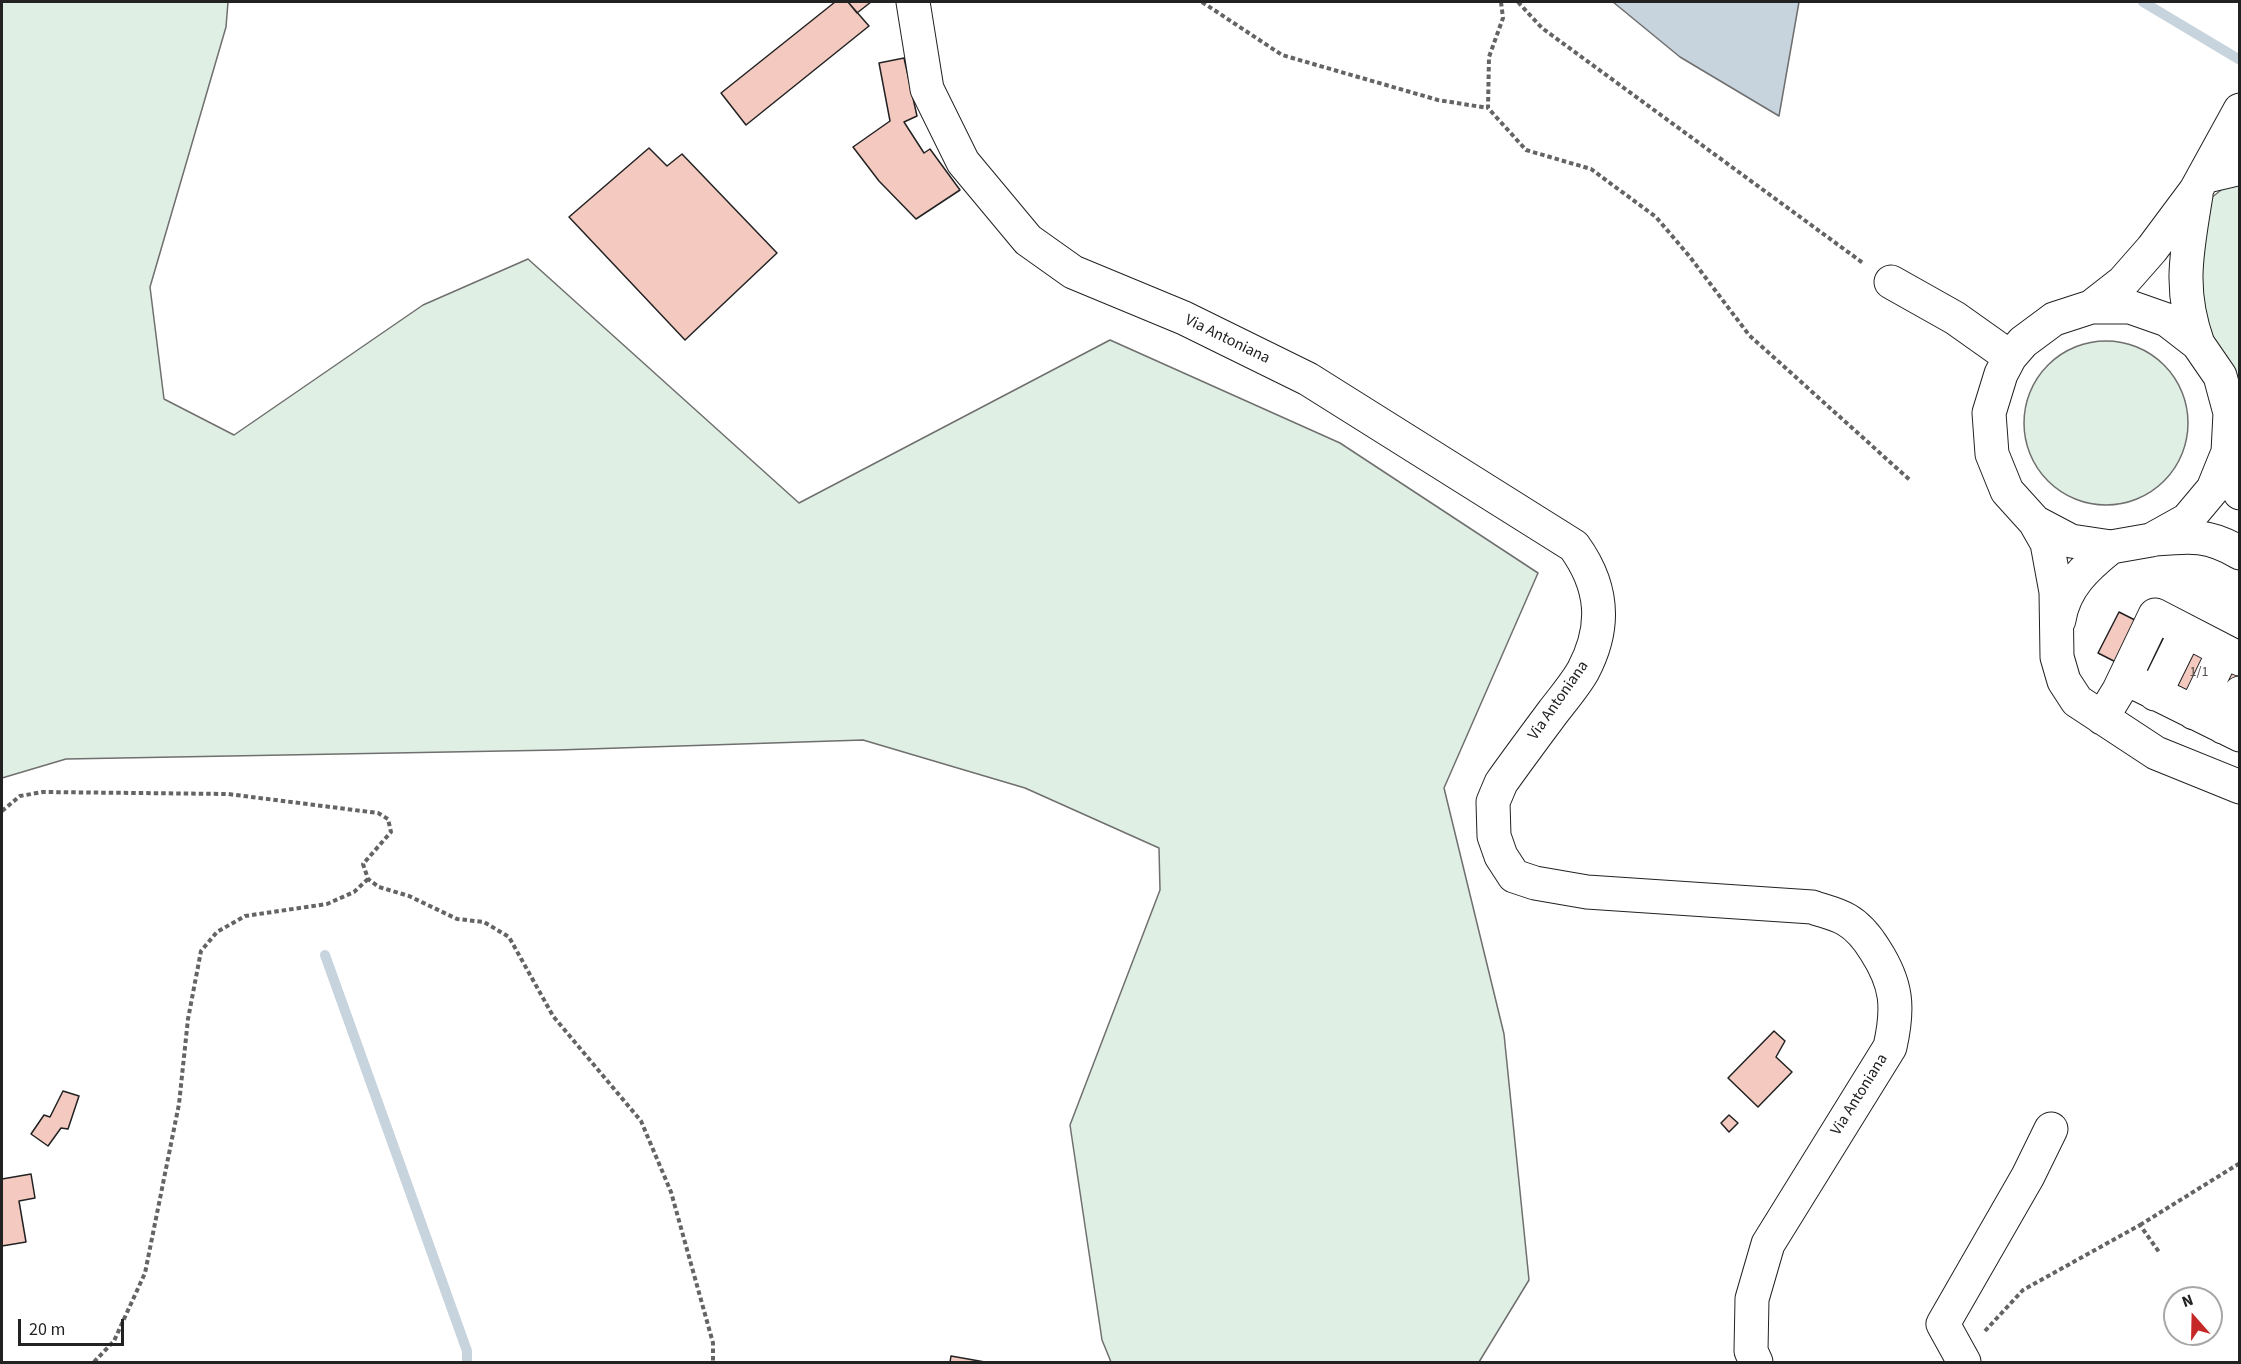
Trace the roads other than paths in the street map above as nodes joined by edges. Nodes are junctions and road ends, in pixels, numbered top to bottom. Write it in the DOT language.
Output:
graph roads {
  1 [pos="913,2"];
  2 [pos="2236,117"];
  3 [pos="2240,164"];
  4 [pos="2200,184"];
  5 [pos="1891,282"];
  6 [pos="2091,307"];
  7 [pos="2198,344"];
  8 [pos="2010,357"];
  9 [pos="2228,452"];
  10 [pos="2240,493"];
  11 [pos="2035,522"];
  12 [pos="2151,540"];
  13 [pos="2111,547"];
  14 [pos="2240,554"];
  15 [pos="2057,633"];
  16 [pos="2205,641"];
  17 [pos="2240,693"];
  18 [pos="2157,695"];
  19 [pos="2102,718"];
  20 [pos="2231,731"];
  21 [pos="2240,787"];
  22 [pos="2051,1129"];
  23 [pos="1963,1361"];
  24 [pos="1756,1362"];
  1 -- 24 [label="street, Via Antoniana"];
  2 -- 4 [label="street"];
  3 -- 4 [label="street"];
  4 -- 6 [label="street"];
  4 -- 7 [label="street"];
  5 -- 8 [label="street"];
  6 -- 7 [label="street"];
  6 -- 8 [label="street"];
  7 -- 9 [label="street"];
  8 -- 11 [label="street"];
  9 -- 10 [label="street"];
  9 -- 12 [label="street"];
  11 -- 13 [label="street"];
  11 -- 15 [label="street"];
  12 -- 13 [label="street"];
  12 -- 14 [label="street"];
  13 -- 15 [label="street"];
  15 -- 19 [label="street"];
  16 -- 18 [label="street"];
  16 -- 18 [label="street"];
  17 -- 20 [label="street"];
  18 -- 19 [label="street"];
  18 -- 20 [label="street"];
  19 -- 21 [label="street"];
  22 -- 23 [label="street"];
}
